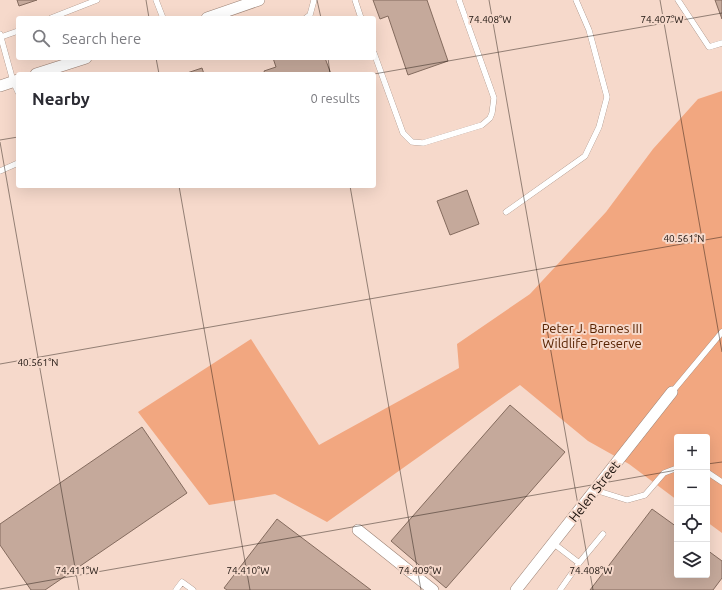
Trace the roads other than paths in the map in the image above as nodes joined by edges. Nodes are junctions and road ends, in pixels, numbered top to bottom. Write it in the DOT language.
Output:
graph roads {
  1 [pos="97,0"];
  2 [pos="156,0"];
  3 [pos="259,0"];
  4 [pos="314,0"];
  5 [pos="355,0"];
  6 [pos="459,0"];
  7 [pos="576,0"];
  8 [pos="678,0"];
  9 [pos="56,16"];
  10 [pos="162,16"];
  11 [pos="217,16"];
  12 [pos="309,16"];
  13 [pos="360,16"];
  14 [pos="16,32"];
  15 [pos="0,36"];
  16 [pos="722,43"];
  17 [pos="376,59"];
  18 [pos="80,60"];
  19 [pos="42,72"];
  20 [pos="16,81"];
  21 [pos="0,86"];
  22 [pos="16,164"];
  23 [pos="0,171"];
  24 [pos="506,212"];
  25 [pos="722,332"];
  26 [pos="672,392"];
  27 [pos="674,469"];
  28 [pos="710,474"];
  29 [pos="722,482"];
  30 [pos="595,490"];
  31 [pos="358,530"];
  32 [pos="603,534"];
  33 [pos="553,543"];
  34 [pos="579,563"];
  35 [pos="176,590"];
  36 [pos="193,590"];
  37 [pos="433,590"];
  38 [pos="516,590"];
  39 [pos="560,590"];
  1 -- 9 [label="lane"];
  2 -- 10 [label="lane"];
  3 -- 11 [label="street"];
  4 -- 12 [label="lane"];
  5 -- 13 [label="lane"];
  6 -- 17 [label="lane"];
  7 -- 24 [label="lane"];
  8 -- 16 [label="lane"];
  14 -- 15 [label="lane"];
  15 -- 20 [label="lane"];
  18 -- 19 [label="street"];
  20 -- 21 [label="street"];
  22 -- 23 [label="lane"];
  25 -- 26 [label="lane"];
  26 -- 30 [label="street, Helen Street"];
  27 -- 30 [label="lane"];
  28 -- 29 [label="lane"];
  30 -- 33 [label="street, Helen Street"];
  31 -- 37 [label="street"];
  32 -- 34 [label="lane"];
  33 -- 34 [label="lane"];
  33 -- 38 [label="street, Helen Street"];
  34 -- 39 [label="lane"];
  35 -- 36 [label="lane"];
}
